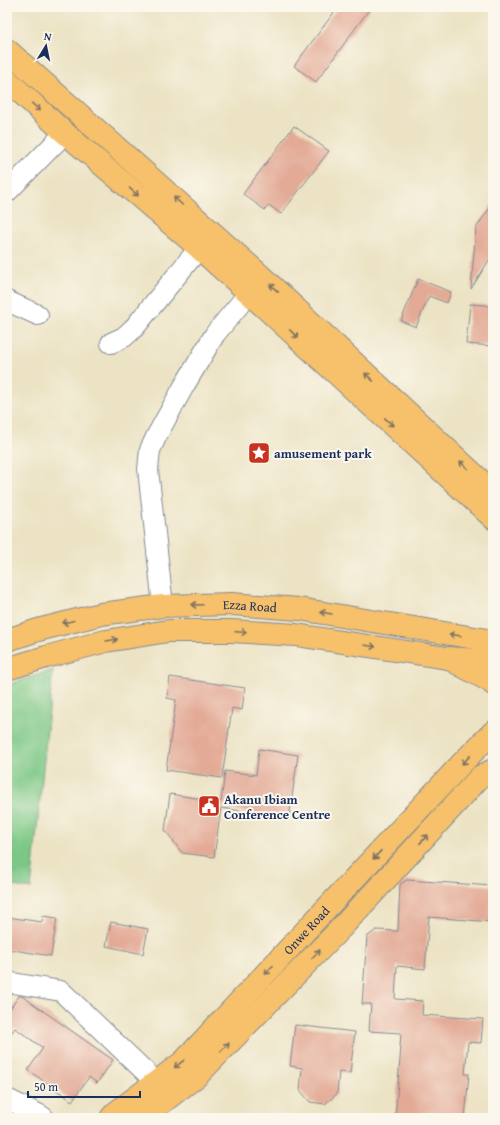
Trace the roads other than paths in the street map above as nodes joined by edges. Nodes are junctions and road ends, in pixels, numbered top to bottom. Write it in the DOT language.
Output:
graph roads {
  1 [pos="7,50"];
  2 [pos="7,80"];
  3 [pos="65,133"];
  4 [pos="7,192"];
  5 [pos="199,248"];
  6 [pos="249,293"];
  7 [pos="7,301"];
  8 [pos="38,315"];
  9 [pos="111,343"];
  10 [pos="493,492"];
  11 [pos="493,518"];
  12 [pos="163,606"];
  13 [pos="38,630"];
  14 [pos="7,640"];
  15 [pos="493,641"];
  16 [pos="46,657"];
  17 [pos="447,658"];
  18 [pos="493,661"];
  19 [pos="7,669"];
  20 [pos="493,684"];
  21 [pos="493,732"];
  22 [pos="493,770"];
  23 [pos="324,912"];
  24 [pos="341,928"];
  25 [pos="7,982"];
  26 [pos="156,1082"];
  27 [pos="7,1099"];
  28 [pos="44,1118"];
  29 [pos="111,1118"];
  30 [pos="142,1118"];
  10 -- 1 [label="main road, one-way"];
  2 -- 3 [label="main road, one-way"];
  3 -- 4 [label="street"];
  3 -- 5 [label="main road, one-way"];
  5 -- 6 [label="main road"];
  5 -- 9 [label="street"];
  6 -- 11 [label="main road, one-way"];
  6 -- 12 [label="street"];
  7 -- 8 [label="street"];
  12 -- 13 [label="main road, Ezza Road, one-way"];
  15 -- 12 [label="main road, Ezza Road, one-way"];
  13 -- 14 [label="main road, Ezza Road"];
  13 -- 16 [label="main road"];
  16 -- 17 [label="main road, Ezza Road, one-way"];
  16 -- 19 [label="main road, Ezza Road"];
  17 -- 18 [label="main road, Ezza Road"];
  17 -- 20 [label="main road"];
  21 -- 23 [label="main road, Onwe Road, one-way"];
  24 -- 22 [label="main road, Onwe Road, one-way"];
  23 -- 24 [label="main road"];
  23 -- 26 [label="main road, Onwe Road, one-way"];
  30 -- 24 [label="main road, Onwe Road, one-way"];
  25 -- 26 [label="street"];
  26 -- 29 [label="main road, Onwe Road"];
  27 -- 28 [label="street"];
}
